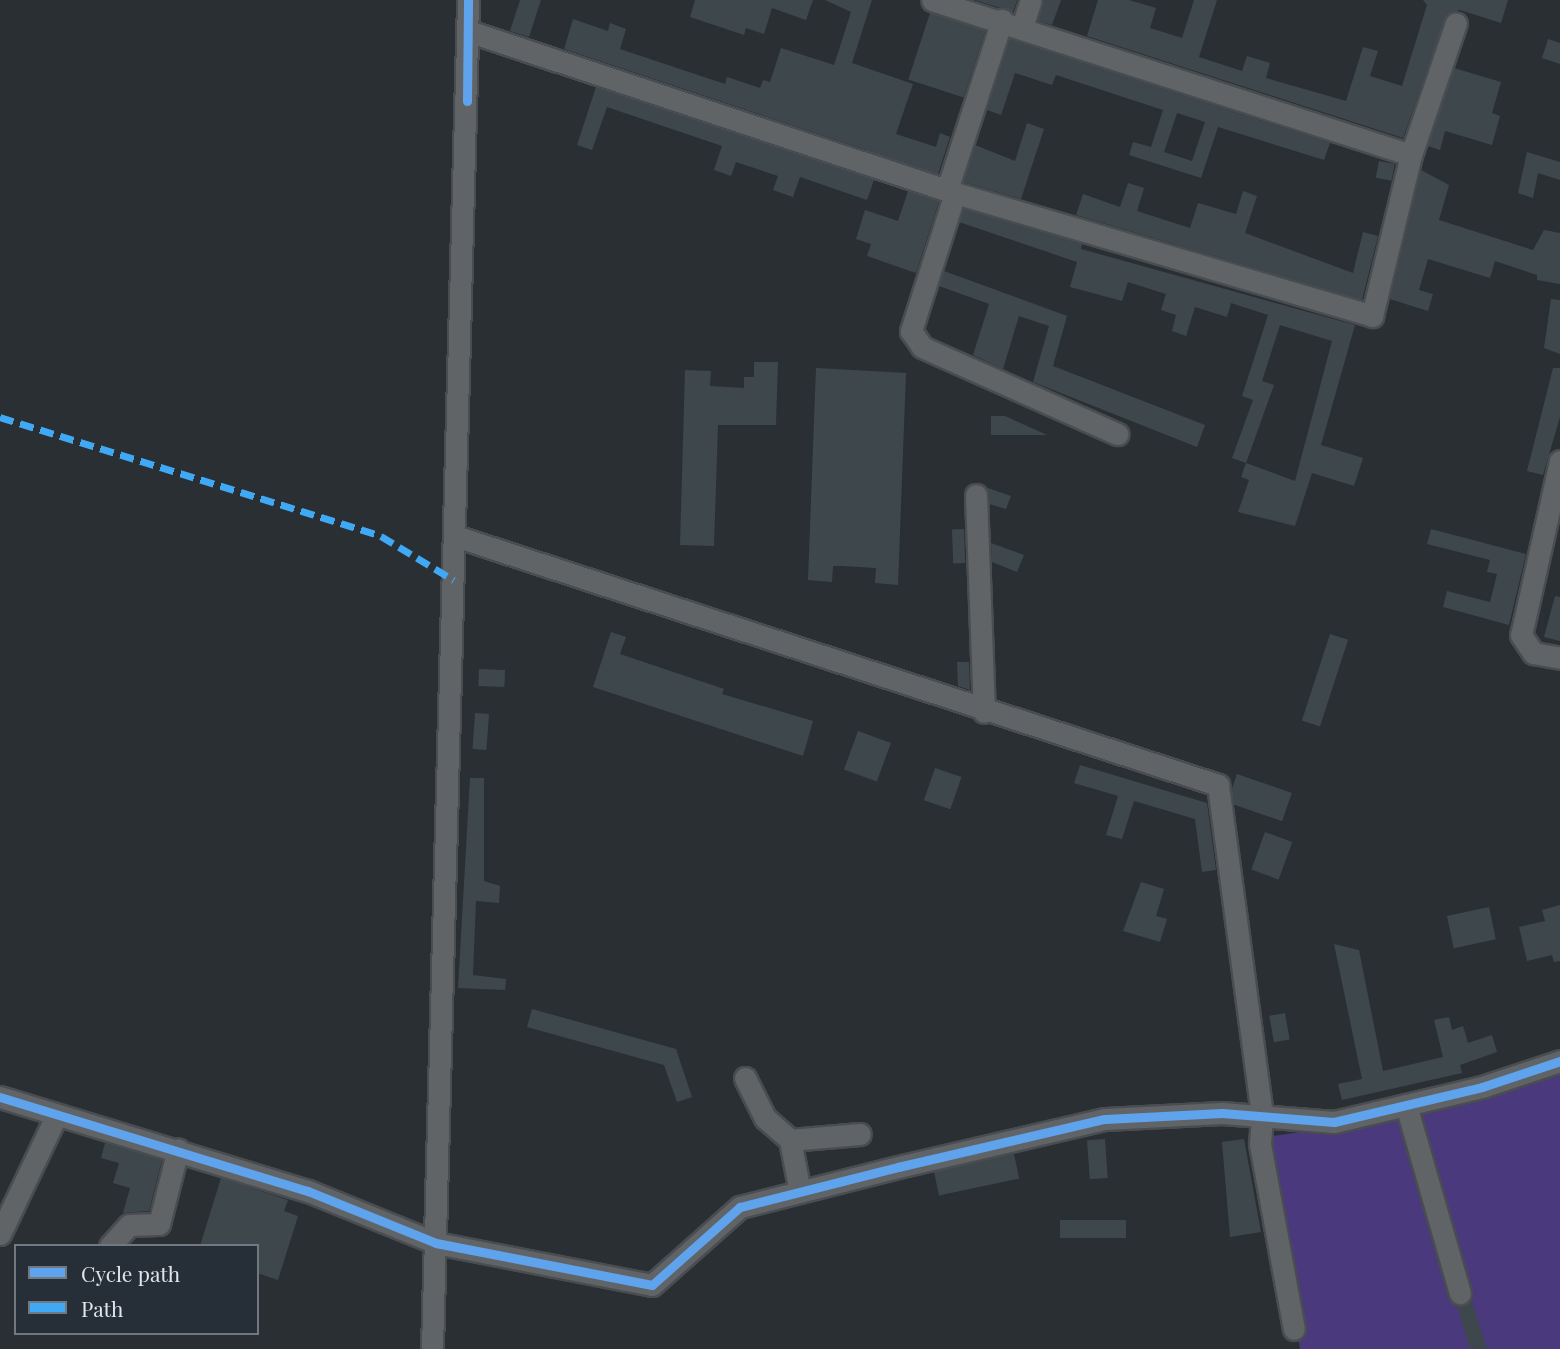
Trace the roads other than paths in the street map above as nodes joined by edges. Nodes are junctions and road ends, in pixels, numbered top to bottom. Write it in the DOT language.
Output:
graph roads {
  1 [pos="468,0"];
  2 [pos="932,0"];
  3 [pos="1031,0"];
  4 [pos="1002,20"];
  5 [pos="1456,23"];
  6 [pos="1022,27"];
  7 [pos="468,31"];
  8 [pos="1411,155"];
  9 [pos="951,192"];
  10 [pos="1117,435"];
  11 [pos="1560,461"];
  12 [pos="976,495"];
  13 [pos="455,536"];
  14 [pos="1560,658"];
  15 [pos="984,712"];
  16 [pos="1560,1061"];
  17 [pos="745,1078"];
  18 [pos="0,1097"];
  19 [pos="1406,1105"];
  20 [pos="56,1116"];
  21 [pos="1262,1116"];
  22 [pos="860,1134"];
  23 [pos="790,1140"];
  24 [pos="178,1149"];
  25 [pos="800,1192"];
  26 [pos="0,1234"];
  27 [pos="436,1243"];
  28 [pos="112,1244"];
  29 [pos="1460,1293"];
  30 [pos="1293,1329"];
  31 [pos="432,1349"];
  1 -- 7 [label="street"];
  2 -- 4 [label="street"];
  3 -- 6 [label="street"];
  4 -- 6 [label="street"];
  4 -- 9 [label="street"];
  5 -- 8 [label="street"];
  6 -- 8 [label="street"];
  7 -- 9 [label="street"];
  7 -- 13 [label="street"];
  8 -- 9 [label="street"];
  9 -- 10 [label="street"];
  11 -- 14 [label="street"];
  12 -- 15 [label="street"];
  13 -- 15 [label="street"];
  13 -- 27 [label="street"];
  15 -- 21 [label="street"];
  16 -- 19 [label="street"];
  17 -- 23 [label="street"];
  18 -- 20 [label="street"];
  19 -- 21 [label="street"];
  19 -- 29 [label="street"];
  20 -- 24 [label="street"];
  20 -- 26 [label="street"];
  21 -- 25 [label="street"];
  21 -- 30 [label="street"];
  22 -- 23 [label="street"];
  23 -- 25 [label="street"];
  24 -- 27 [label="street"];
  24 -- 28 [label="street"];
  25 -- 27 [label="street"];
  27 -- 31 [label="street"];
}
